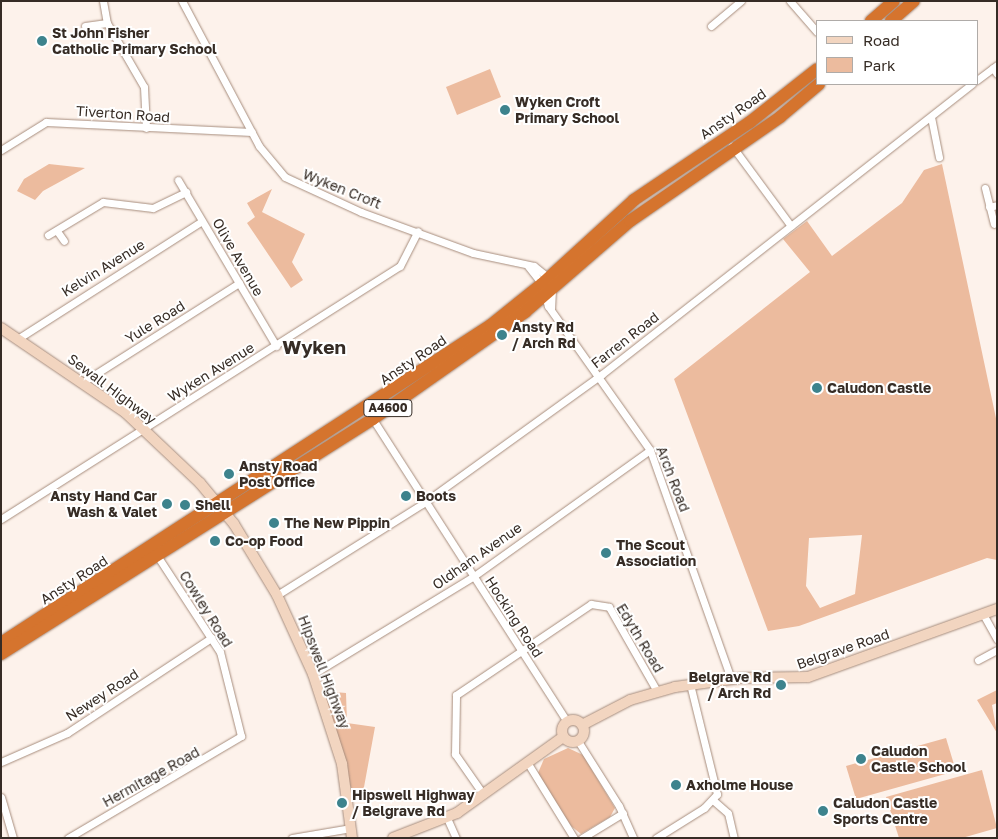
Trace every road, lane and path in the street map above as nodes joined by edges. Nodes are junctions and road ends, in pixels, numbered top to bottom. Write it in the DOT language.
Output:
graph roads {
  1 [pos="103,1"];
  2 [pos="182,1"];
  3 [pos="741,1"];
  4 [pos="790,1"];
  5 [pos="894,1"];
  6 [pos="914,1"];
  7 [pos="872,20"];
  8 [pos="892,20"];
  9 [pos="106,23"];
  10 [pos="85,26"];
  11 [pos="711,26"];
  12 [pos="816,31"];
  13 [pos="816,69"];
  14 [pos="996,69"];
  15 [pos="978,79"];
  16 [pos="818,85"];
  17 [pos="971,85"];
  18 [pos="930,117"];
  19 [pos="146,128"];
  20 [pos="252,132"];
  21 [pos="726,138"];
  22 [pos="734,149"];
  23 [pos="1,150"];
  24 [pos="939,157"];
  25 [pos="178,180"];
  26 [pos="985,188"];
  27 [pos="186,192"];
  28 [pos="993,206"];
  29 [pos="202,221"];
  30 [pos="994,224"];
  31 [pos="791,226"];
  32 [pos="57,231"];
  33 [pos="418,231"];
  34 [pos="48,235"];
  35 [pos="64,242"];
  36 [pos="239,283"];
  37 [pos="547,287"];
  38 [pos="1,328"];
  39 [pos="19,338"];
  40 [pos="276,346"];
  41 [pos="598,377"];
  42 [pos="83,382"];
  43 [pos="372,417"];
  44 [pos="145,429"];
  45 [pos="650,450"];
  46 [pos="426,502"];
  47 [pos="222,508"];
  48 [pos="1,519"];
  49 [pos="158,557"];
  50 [pos="474,576"];
  51 [pos="277,595"];
  52 [pos="997,609"];
  53 [pos="983,614"];
  54 [pos="211,638"];
  55 [pos="997,639"];
  56 [pos="1,643"];
  57 [pos="997,650"];
  58 [pos="1,654"];
  59 [pos="523,654"];
  60 [pos="978,660"];
  61 [pos="313,674"];
  62 [pos="731,678"];
  63 [pos="690,684"];
  64 [pos="657,692"];
  65 [pos="567,722"];
  66 [pos="582,725"];
  67 [pos="241,734"];
  68 [pos="563,737"];
  69 [pos="578,740"];
  70 [pos="1,762"];
  71 [pos="527,762"];
  72 [pos="483,794"];
  73 [pos="1,797"];
  74 [pos="714,801"];
  75 [pos="623,813"];
  76 [pos="448,818"];
  77 [pos="352,833"];
  78 [pos="13,838"];
  79 [pos="68,838"];
  80 [pos="292,838"];
  81 [pos="393,838"];
  82 [pos="456,838"];
  83 [pos="574,838"];
  84 [pos="582,838"];
  85 [pos="632,838"];
  86 [pos="656,838"];
  87 [pos="734,838"];
  1 -- 9 [label="street"];
  2 -- 20 [label="street, Wyken Croft"];
  3 -- 11 [label="street"];
  4 -- 12 [label="street"];
  5 -- 7 [label="highway"];
  6 -- 8 [label="highway"];
  9 -- 10 [label="street"];
  9 -- 19 [label="street"];
  13 -- 21 [label="highway, Ansty Road / A4600"];
  14 -- 15 [label="street"];
  16 -- 22 [label="highway, Ansty Road / A4600"];
  17 -- 18 [label="street, Farren Road"];
  18 -- 24 [label="street"];
  18 -- 31 [label="street, Farren Road"];
  19 -- 20 [label="street, Tiverton Road"];
  19 -- 23 [label="street, Tiverton Road"];
  20 -- 33 [label="street, Wyken Croft"];
  21 -- 22 [label="street"];
  21 -- 37 [label="highway, Ansty Road / A4600"];
  22 -- 31 [label="street"];
  22 -- 37 [label="highway, Ansty Road / A4600"];
  25 -- 27 [label="street, Olive Avenue"];
  26 -- 28 [label="street"];
  27 -- 29 [label="street, Olive Avenue"];
  27 -- 32 [label="street"];
  28 -- 30 [label="street"];
  29 -- 36 [label="street, Olive Avenue"];
  29 -- 39 [label="street, Kelvin Avenue"];
  31 -- 41 [label="street, Farren Road"];
  32 -- 34 [label="street"];
  32 -- 35 [label="street"];
  33 -- 37 [label="street, Wyken Croft"];
  33 -- 40 [label="street, Wyken Avenue"];
  36 -- 40 [label="street, Olive Avenue"];
  36 -- 42 [label="street, Yule Road"];
  37 -- 41 [label="street, Arch Road"];
  37 -- 43 [label="highway, Ansty Road / A4600"];
  38 -- 39 [label="street, Sewall Highway"];
  39 -- 42 [label="street, Sewall Highway"];
  40 -- 44 [label="street, Wyken Avenue"];
  41 -- 45 [label="street, Arch Road"];
  41 -- 46 [label="street, Farren Road"];
  42 -- 44 [label="street, Sewall Highway"];
  43 -- 46 [label="street, Hocking Road"];
  43 -- 47 [label="highway, Ansty Road / A4600"];
  44 -- 47 [label="street, Sewall Highway"];
  44 -- 48 [label="street, Wyken Avenue"];
  45 -- 50 [label="street, Oldham Avenue"];
  45 -- 62 [label="street, Arch Road"];
  46 -- 50 [label="street, Hocking Road"];
  46 -- 51 [label="street, Farren Road"];
  47 -- 49 [label="highway, Ansty Road / A4600"];
  47 -- 51 [label="street, Hipswell Highway"];
  47 -- 56 [label="highway, Ansty Road / A4600"];
  49 -- 54 [label="street, Cowley Road"];
  49 -- 58 [label="highway, Ansty Road / A4600"];
  50 -- 59 [label="street, Hocking Road"];
  50 -- 61 [label="street, Oldham Avenue"];
  51 -- 61 [label="street, Hipswell Highway"];
  52 -- 53 [label="street, Belgrave Road"];
  53 -- 55 [label="street"];
  53 -- 62 [label="street, Belgrave Road"];
  54 -- 67 [label="street, Cowley Road"];
  54 -- 70 [label="street, Newey Road"];
  57 -- 60 [label="street"];
  59 -- 64 [label="street, Edyth Road"];
  59 -- 65 [label="street, Hocking Road"];
  59 -- 72 [label="street"];
  61 -- 77 [label="street, Hipswell Highway"];
  62 -- 63 [label="street, Belgrave Road"];
  63 -- 64 [label="street, Belgrave Road"];
  63 -- 74 [label="street"];
  64 -- 66 [label="street, Belgrave Road"];
  65 -- 66 [label="street"];
  65 -- 68 [label="street"];
  66 -- 69 [label="street"];
  67 -- 79 [label="street, Hermitage Road"];
  68 -- 69 [label="street"];
  68 -- 71 [label="street"];
  69 -- 75 [label="street"];
  71 -- 72 [label="street"];
  71 -- 83 [label="street"];
  72 -- 76 [label="street"];
  73 -- 78 [label="street"];
  74 -- 86 [label="street"];
  74 -- 87 [label="street"];
  75 -- 84 [label="street"];
  75 -- 85 [label="street"];
  76 -- 81 [label="street"];
  76 -- 82 [label="street"];
  77 -- 80 [label="street"];
}
